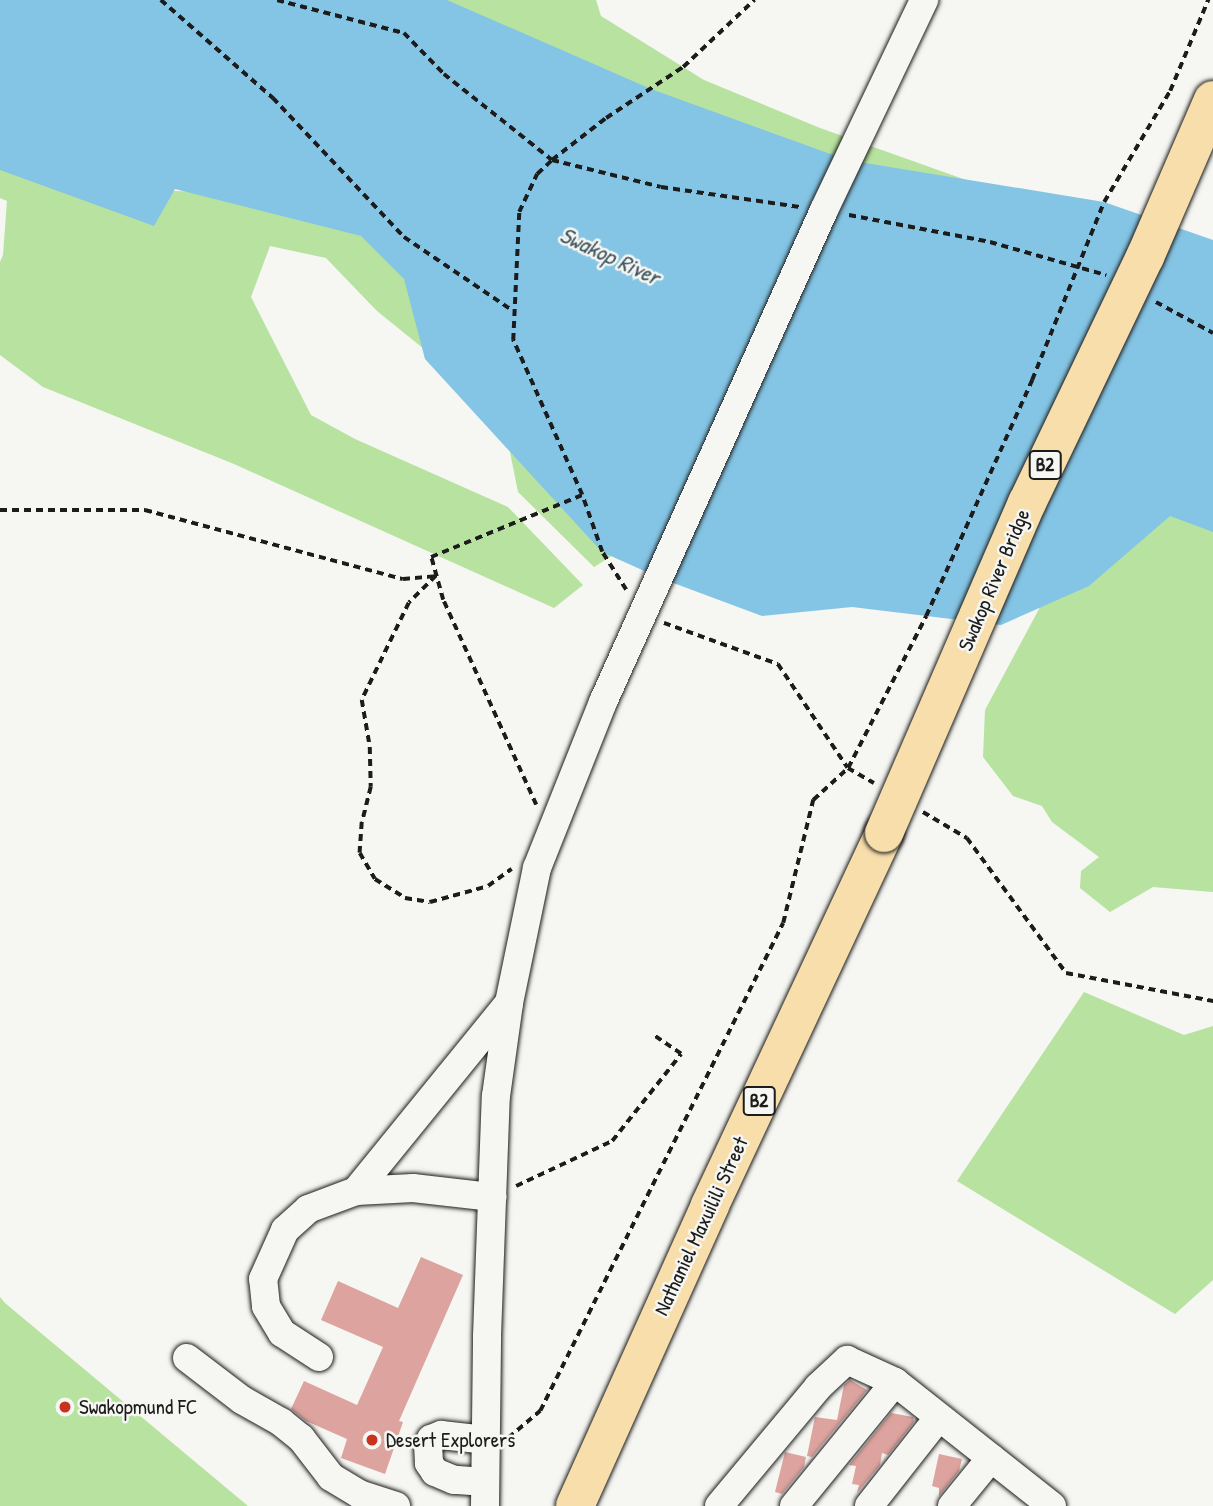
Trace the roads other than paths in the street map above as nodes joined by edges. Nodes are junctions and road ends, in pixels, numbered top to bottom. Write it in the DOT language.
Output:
graph roads {
  1 [pos="924,0"];
  2 [pos="1213,100"];
  3 [pos="884,833"];
  4 [pos="509,1003"];
  5 [pos="356,1191"];
  6 [pos="492,1197"];
  7 [pos="319,1357"];
  8 [pos="187,1358"];
  9 [pos="895,1382"];
  10 [pos="939,1417"];
  11 [pos="991,1458"];
  12 [pos="485,1471"];
  13 [pos="1041,1503"];
  14 [pos="396,1506"];
  15 [pos="575,1506"];
  16 [pos="719,1506"];
  17 [pos="794,1506"];
  18 [pos="869,1506"];
  19 [pos="952,1506"];
  1 -- 4 [label="street"];
  2 -- 3 [label="highway, Swakop River Bridge / B2, bridge"];
  3 -- 15 [label="highway, Nathaniel Maxuilili Street / B2"];
  4 -- 5 [label="street"];
  4 -- 6 [label="street"];
  5 -- 6 [label="street"];
  5 -- 7 [label="street"];
  6 -- 12 [label="street"];
  8 -- 14 [label="street"];
  9 -- 10 [label="street"];
  9 -- 16 [label="street"];
  9 -- 17 [label="street"];
  10 -- 11 [label="street"];
  10 -- 18 [label="street"];
  11 -- 13 [label="street"];
  11 -- 19 [label="street"];
}
